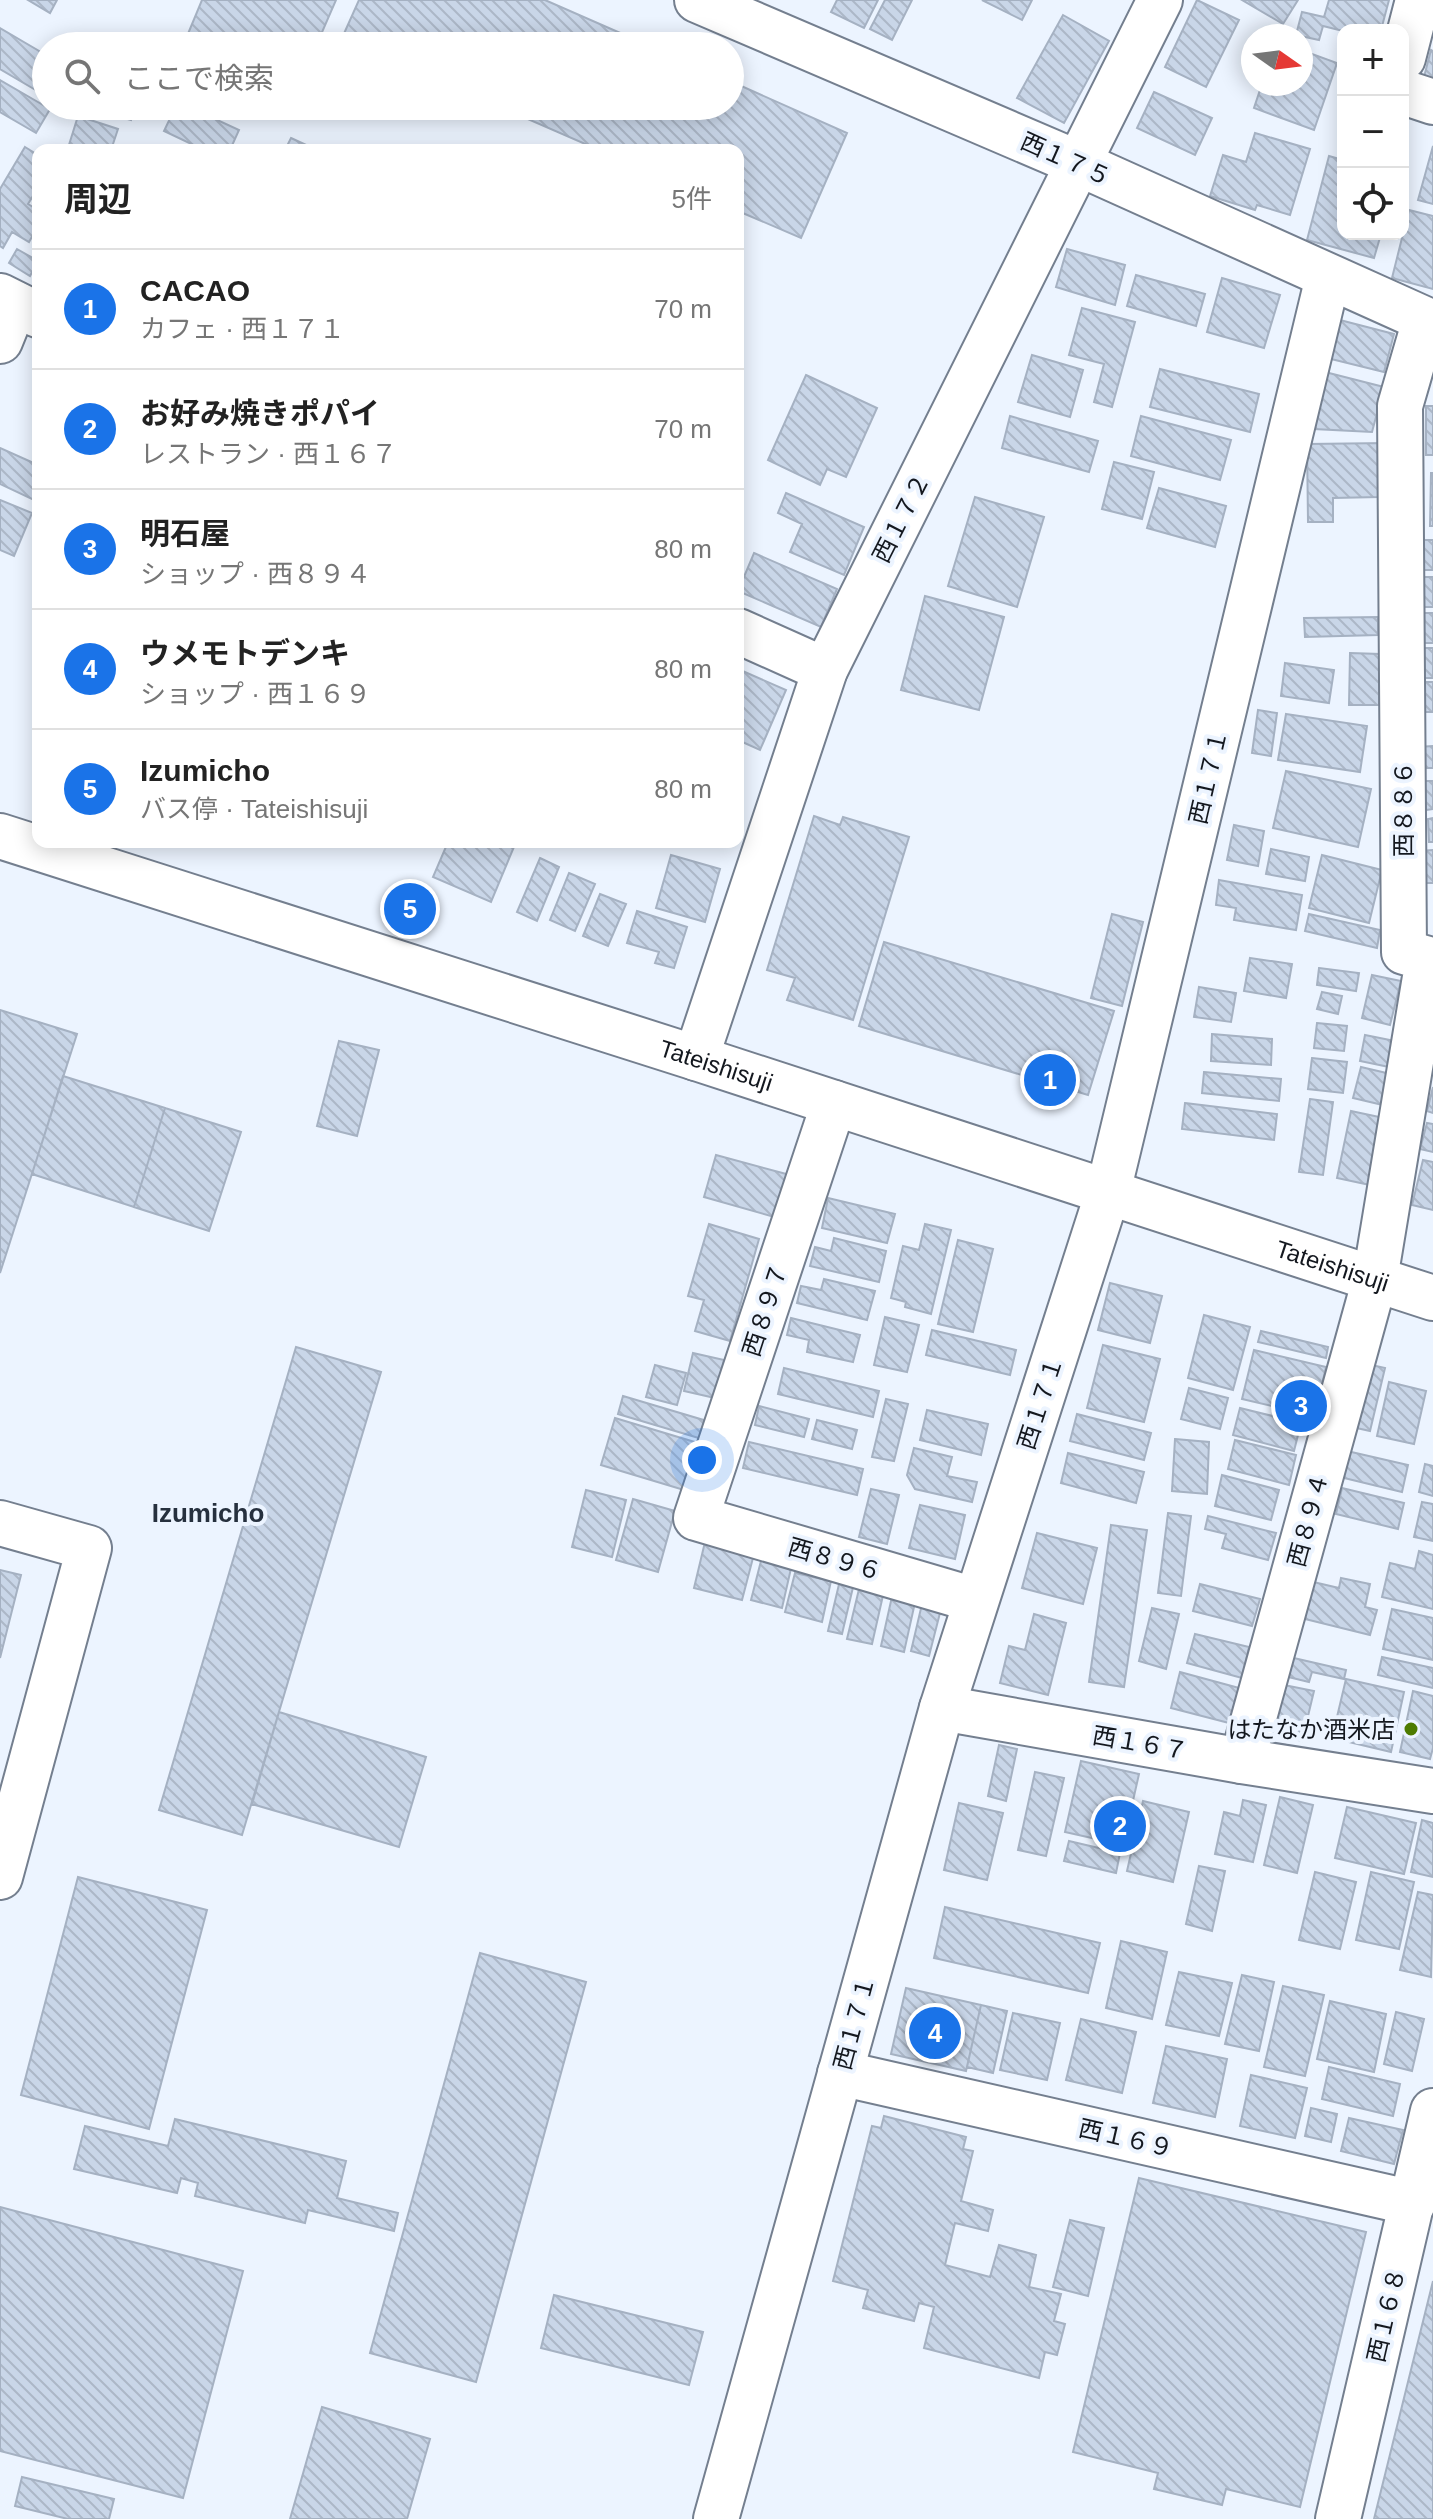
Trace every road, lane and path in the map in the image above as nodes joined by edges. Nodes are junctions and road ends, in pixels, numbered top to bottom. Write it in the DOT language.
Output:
graph roads {
  1 [pos="697,0"];
  2 [pos="1160,0"];
  3 [pos="1418,0"];
  4 [pos="1409,35"];
  5 [pos="1409,94"];
  6 [pos="1433,102"];
  7 [pos="1080,164"];
  8 [pos="1328,277"];
  9 [pos="1429,321"];
  10 [pos="744,634"];
  11 [pos="825,670"];
  12 [pos="1418,726"];
  13 [pos="0,836"];
  14 [pos="32,846"];
  15 [pos="38,848"];
  16 [pos="696,1058"];
  17 [pos="834,1103"];
  18 [pos="1108,1192"];
  19 [pos="1375,1279"];
  20 [pos="1433,1298"];
  21 [pos="696,1518"];
  22 [pos="0,1523"];
  23 [pos="975,1600"];
  24 [pos="942,1708"];
  25 [pos="1242,1761"];
  26 [pos="1433,1791"];
  27 [pos="0,1877"];
  28 [pos="840,2073"];
  29 [pos="1433,2111"];
  30 [pos="1413,2203"];
  31 [pos="716,2519"];
  32 [pos="1338,2519"];
  1 -- 7 [label="street, 西１７５"];
  2 -- 7 [label="street, 西１７２"];
  3 -- 4 [label="street"];
  5 -- 6 [label="street"];
  7 -- 8 [label="street, 西１７５"];
  7 -- 11 [label="street, 西１７２"];
  8 -- 9 [label="street, 西１７５"];
  8 -- 18 [label="street, 西１７１"];
  9 -- 12 [label="street, 西８８６"];
  10 -- 11 [label="street"];
  11 -- 16 [label="street, 西１７２"];
  12 -- 19 [label="street, 西８８６"];
  13 -- 14 [label="street, Tateishisuji"];
  15 -- 16 [label="street, Tateishisuji"];
  16 -- 17 [label="street, Tateishisuji"];
  17 -- 18 [label="street, Tateishisuji"];
  17 -- 21 [label="street, 西８９７"];
  18 -- 19 [label="street, Tateishisuji"];
  18 -- 23 [label="street, 西１７１"];
  19 -- 20 [label="street, Tateishisuji"];
  19 -- 25 [label="street, 西８９４"];
  21 -- 23 [label="street, 西８９６"];
  22 -- 27 [label="street"];
  23 -- 24 [label="street, 西１７１"];
  24 -- 25 [label="street, 西１６７"];
  24 -- 28 [label="street, 西１７１"];
  25 -- 26 [label="street, 西１６７"];
  28 -- 30 [label="street, 西１６９"];
  28 -- 31 [label="street, 西１７１"];
  29 -- 30 [label="street, 西１６８"];
  30 -- 32 [label="street, 西１６８"];
}
